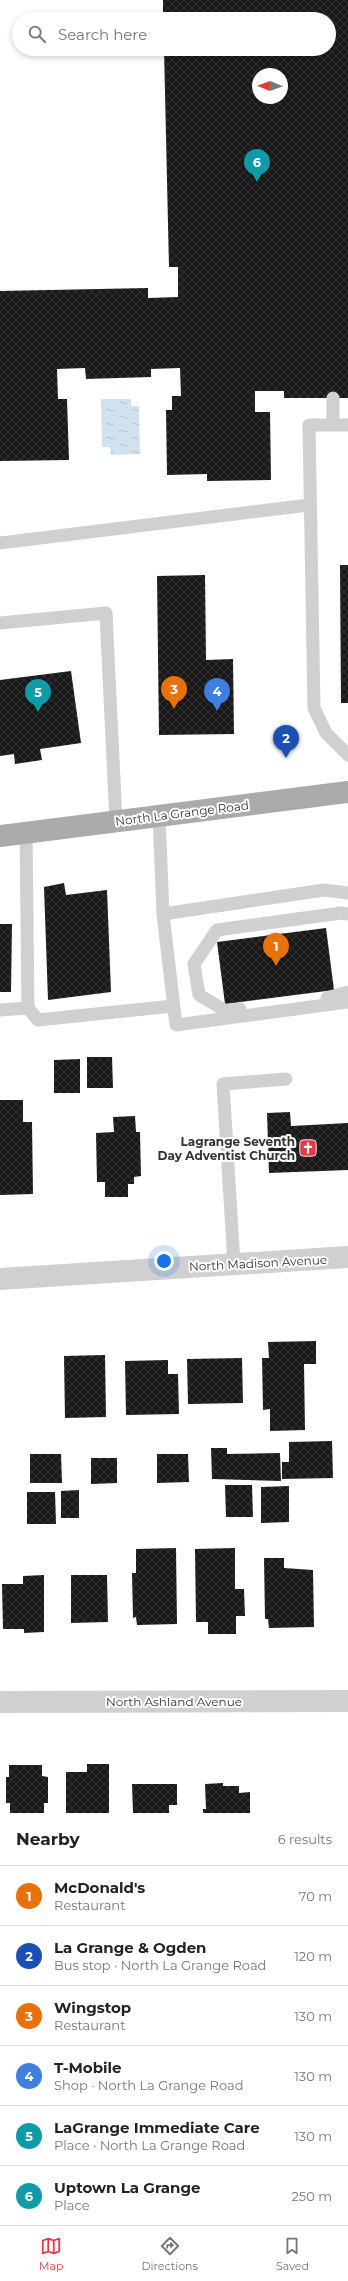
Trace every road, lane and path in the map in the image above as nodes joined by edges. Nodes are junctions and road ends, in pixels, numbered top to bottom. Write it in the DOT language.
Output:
graph roads {
  1 [pos="333,398"];
  2 [pos="334,425"];
  3 [pos="348,425"];
  4 [pos="309,505"];
  5 [pos="0,543"];
  6 [pos="0,623"];
  7 [pos="348,755"];
  8 [pos="348,792"];
  9 [pos="159,816"];
  10 [pos="116,822"];
  11 [pos="11,837"];
  12 [pos="348,893"];
  13 [pos="163,914"];
  14 [pos="348,914"];
  15 [pos="348,992"];
  16 [pos="348,1002"];
  17 [pos="173,1006"];
  18 [pos="28,1008"];
  19 [pos="0,1010"];
  20 [pos="286,1079"];
  21 [pos="348,1258"];
  22 [pos="234,1264"];
  23 [pos="0,1279"];
  24 [pos="348,1701"];
  25 [pos="0,1702"];
  1 -- 2 [label="lane"];
  2 -- 3 [label="lane"];
  2 -- 4 [label="lane"];
  4 -- 5 [label="lane"];
  4 -- 7 [label="lane"];
  6 -- 10 [label="lane"];
  8 -- 9 [label="main road, North La Grange Road"];
  9 -- 10 [label="main road, North La Grange Road"];
  9 -- 13 [label="lane"];
  10 -- 11 [label="main road, North La Grange Road"];
  11 -- 18 [label="lane"];
  12 -- 13 [label="lane"];
  13 -- 17 [label="lane"];
  14 -- 15 [label="lane"];
  16 -- 17 [label="lane"];
  17 -- 18 [label="lane"];
  18 -- 19 [label="lane"];
  20 -- 22 [label="lane"];
  21 -- 22 [label="street, North Madison Avenue"];
  22 -- 23 [label="street, North Madison Avenue"];
  24 -- 25 [label="street, North Ashland Avenue"];
}
